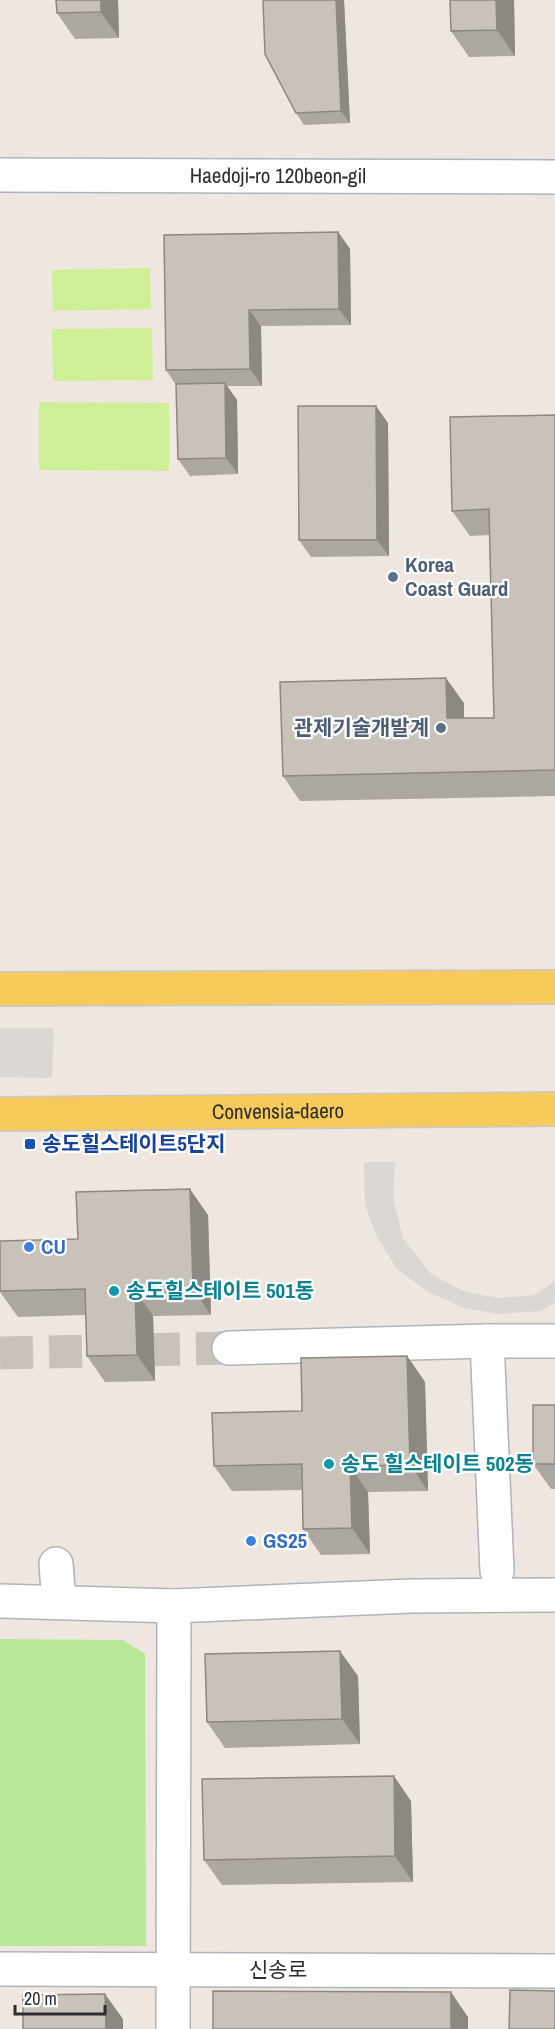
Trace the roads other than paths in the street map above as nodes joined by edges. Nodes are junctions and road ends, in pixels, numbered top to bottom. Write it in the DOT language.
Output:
graph roads {
  1 [pos="0,175"];
  2 [pos="555,177"];
  3 [pos="555,987"];
  4 [pos="0,989"];
  5 [pos="555,1109"];
  6 [pos="0,1114"];
  7 [pos="487,1341"];
  8 [pos="555,1341"];
  9 [pos="229,1348"];
  10 [pos="56,1564"];
  11 [pos="497,1571"];
  12 [pos="555,1595"];
  13 [pos="0,1601"];
  14 [pos="59,1602"];
  15 [pos="174,1605"];
  16 [pos="0,1969"];
  17 [pos="174,1969"];
  18 [pos="555,1971"];
  19 [pos="173,2029"];
  1 -- 2 [label="street, Haedoji-ro 120beon-gil"];
  3 -- 4 [label="main road"];
  5 -- 6 [label="main road, Convensia-daero"];
  7 -- 8 [label="street"];
  7 -- 9 [label="street"];
  7 -- 11 [label="street"];
  10 -- 14 [label="street"];
  12 -- 15 [label="street"];
  13 -- 14 [label="street"];
  14 -- 15 [label="street"];
  15 -- 17 [label="street"];
  16 -- 17 [label="street, 신송로"];
  17 -- 18 [label="street, 신송로"];
  17 -- 19 [label="street"];
}
